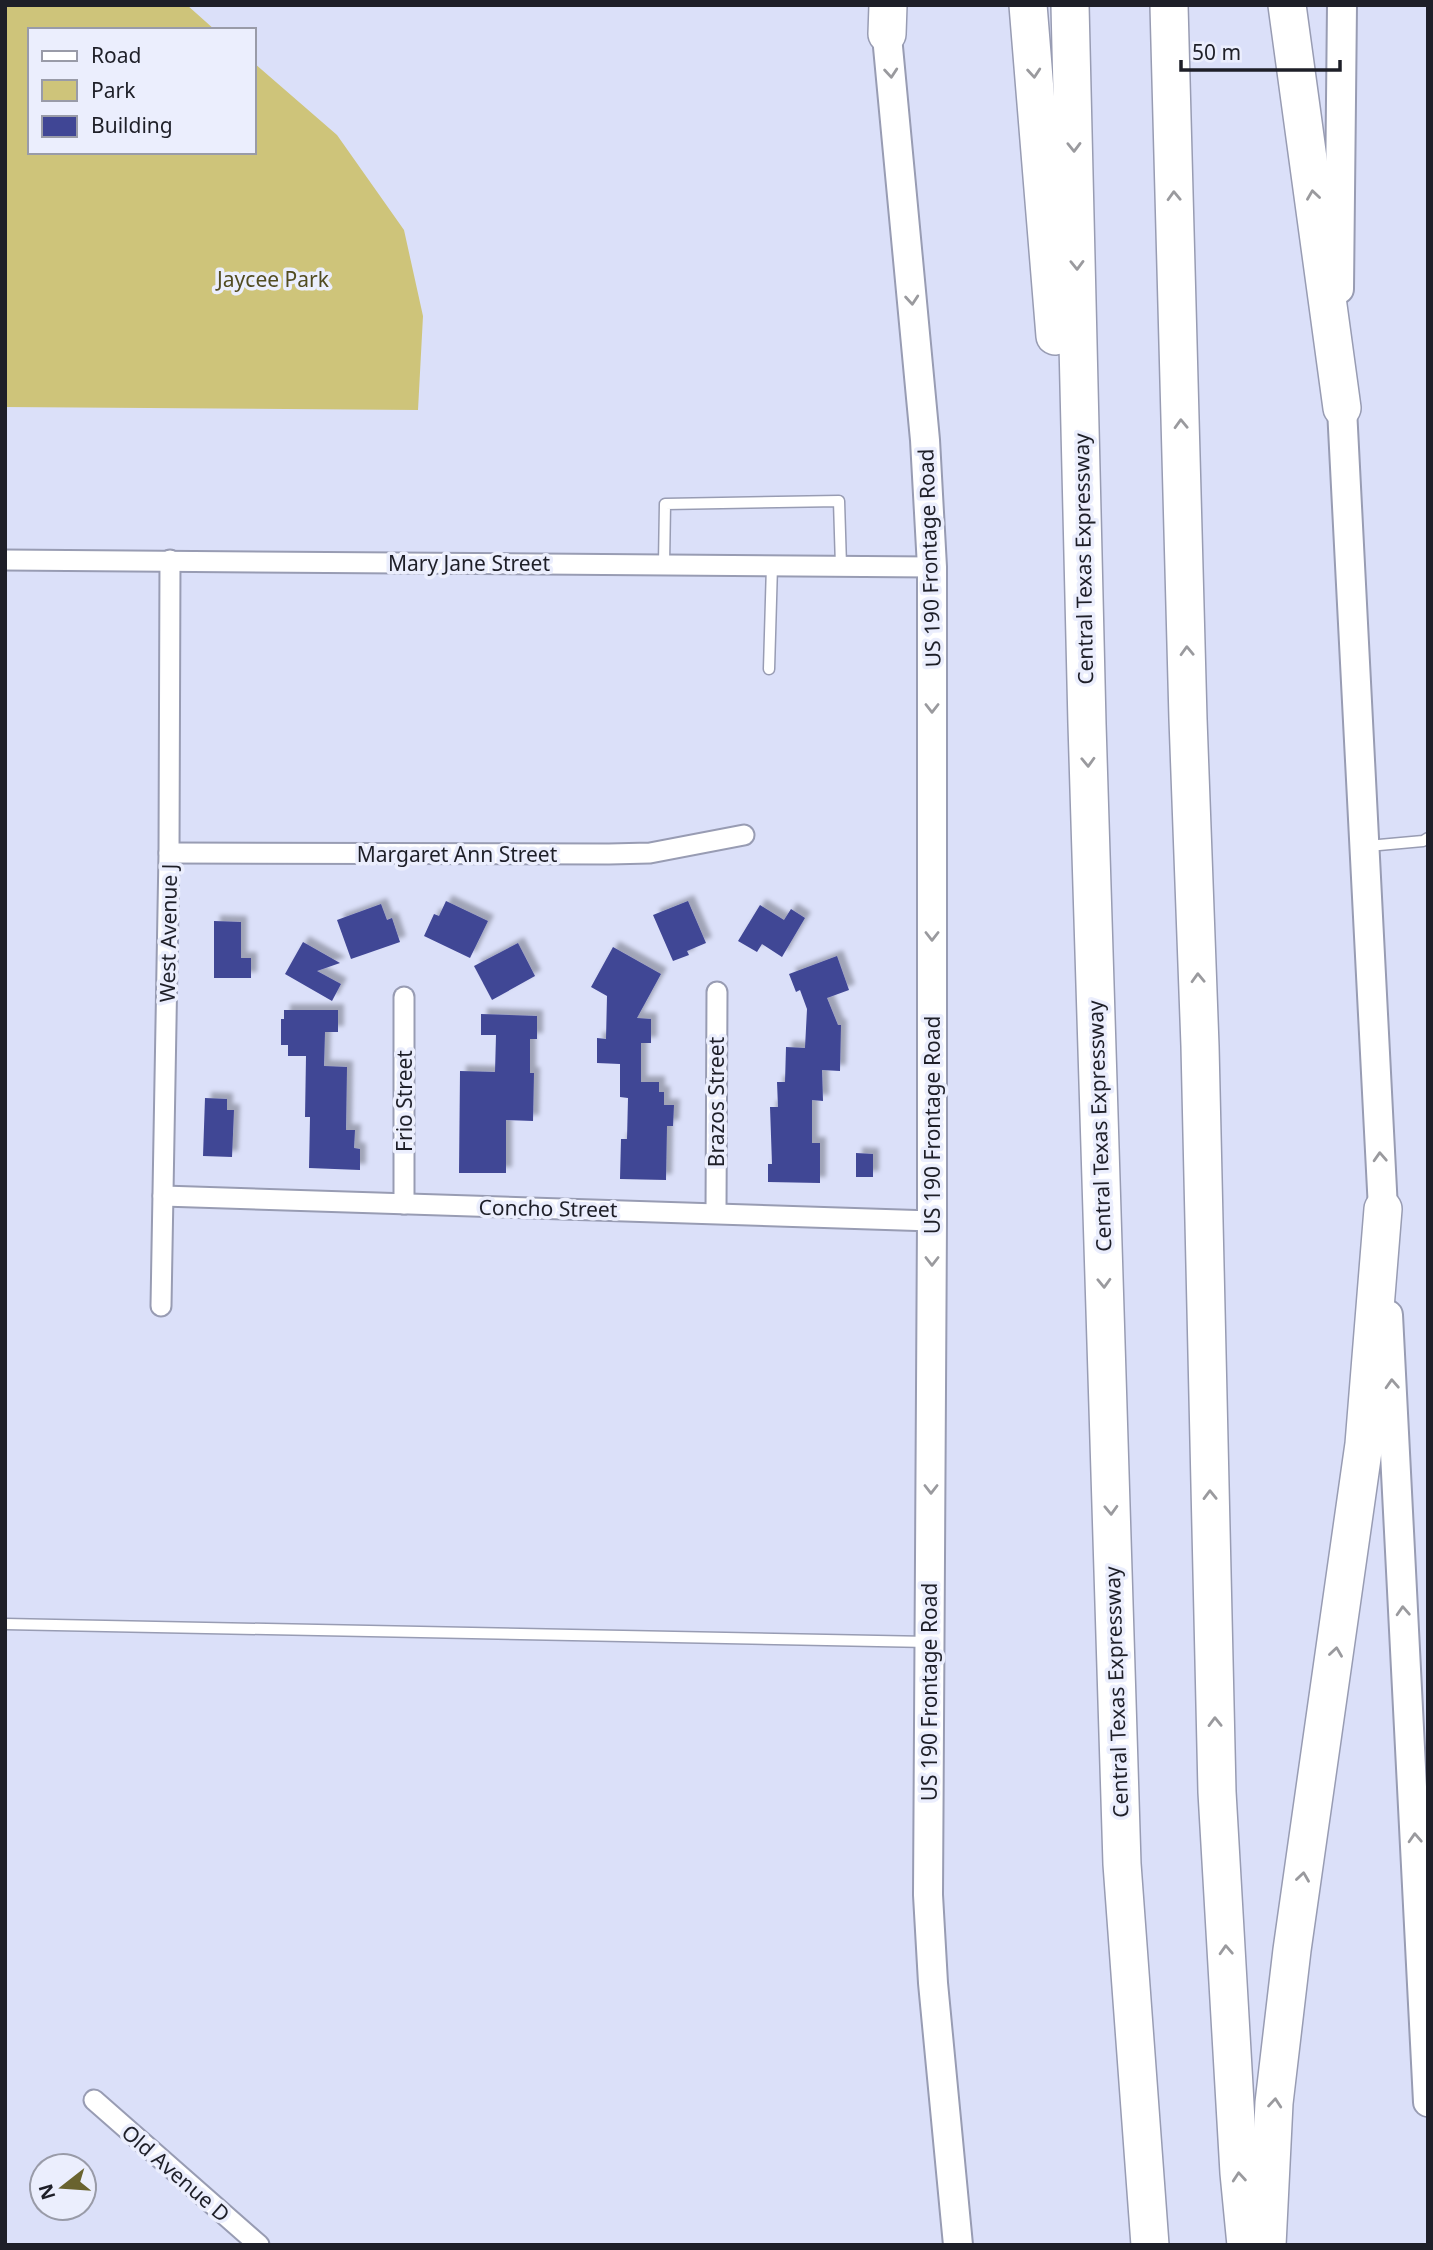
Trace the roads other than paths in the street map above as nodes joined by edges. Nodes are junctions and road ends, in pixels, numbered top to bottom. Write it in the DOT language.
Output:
graph roads {
  1 [pos="1028,5"];
  2 [pos="1070,5"];
  3 [pos="1169,5"];
  4 [pos="1287,5"];
  5 [pos="1342,5"];
  6 [pos="887,15"];
  7 [pos="1342,408"];
  8 [pos="5,560"];
  9 [pos="170,560"];
  10 [pos="664,564"];
  11 [pos="772,565"];
  12 [pos="841,566"];
  13 [pos="932,567"];
  14 [pos="769,669"];
  15 [pos="1087,724"];
  16 [pos="744,835"];
  17 [pos="1428,838"];
  18 [pos="1364,846"];
  19 [pos="169,853"];
  20 [pos="717,992"];
  21 [pos="404,998"];
  22 [pos="163,1196"];
  23 [pos="404,1204"];
  24 [pos="1383,1209"];
  25 [pos="716,1212"];
  26 [pos="932,1221"];
  27 [pos="161,1306"];
  28 [pos="5,1624"];
  29 [pos="930,1642"];
  30 [pos="94,2100"];
  31 [pos="1428,2102"];
  32 [pos="259,2245"];
  33 [pos="958,2245"];
  34 [pos="1150,2245"];
  35 [pos="1245,2245"];
  36 [pos="1267,2245"];
  1 -- 15 [label="highway, one-way"];
  2 -- 15 [label="highway, Central Texas Expressway, one-way"];
  35 -- 3 [label="highway, one-way"];
  7 -- 4 [label="highway, one-way"];
  5 -- 7 [label="main road"];
  6 -- 13 [label="main road, US 190 Frontage Road, one-way"];
  7 -- 18 [label="main road"];
  8 -- 9 [label="street, Mary Jane Street"];
  9 -- 10 [label="street, Mary Jane Street"];
  9 -- 19 [label="street, West Avenue J"];
  10 -- 11 [label="street, Mary Jane Street"];
  10 -- 12 [label="lane"];
  11 -- 12 [label="street, Mary Jane Street"];
  11 -- 14 [label="lane"];
  12 -- 13 [label="street, Mary Jane Street"];
  13 -- 26 [label="main road, US 190 Frontage Road, one-way"];
  15 -- 34 [label="highway, Central Texas Expressway, one-way"];
  16 -- 19 [label="street, Margaret Ann Street"];
  17 -- 18 [label="lane"];
  24 -- 18 [label="main road, one-way"];
  19 -- 22 [label="street, West Avenue J"];
  20 -- 25 [label="street, Brazos Street"];
  21 -- 23 [label="street, Frio Street"];
  22 -- 23 [label="street, Concho Street"];
  22 -- 27 [label="street, West Avenue J"];
  23 -- 25 [label="street, Concho Street"];
  31 -- 24 [label="main road, one-way"];
  36 -- 24 [label="highway, one-way"];
  25 -- 26 [label="street, Concho Street"];
  26 -- 29 [label="main road, US 190 Frontage Road, one-way"];
  28 -- 29 [label="lane"];
  29 -- 33 [label="main road, US 190 Frontage Road"];
  30 -- 32 [label="street, Old Avenue D"];
}
